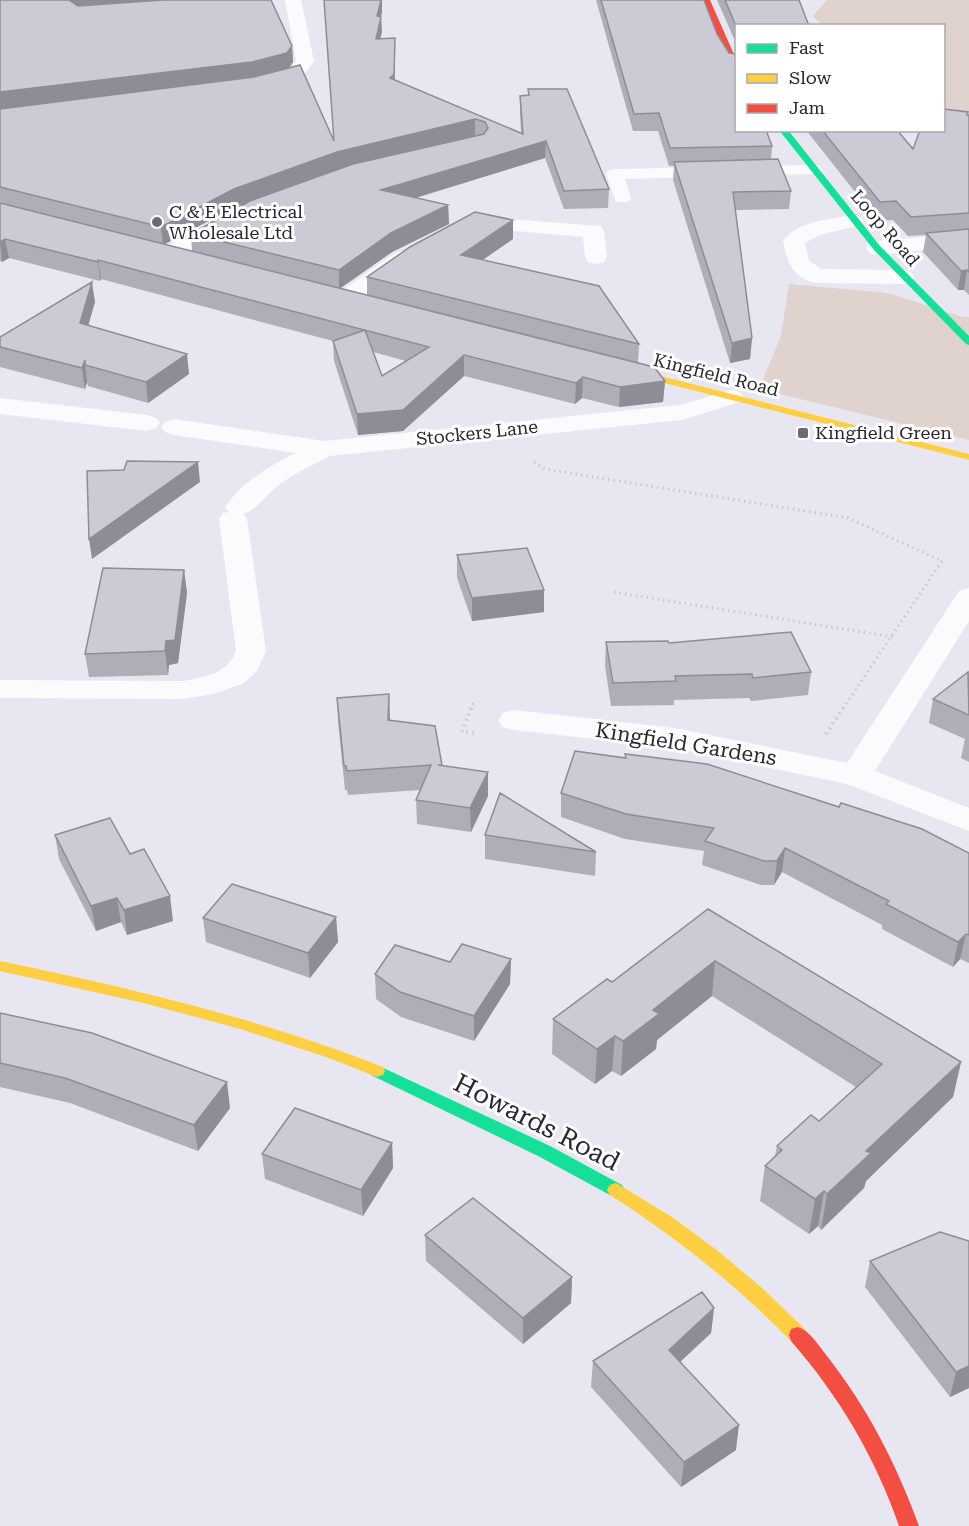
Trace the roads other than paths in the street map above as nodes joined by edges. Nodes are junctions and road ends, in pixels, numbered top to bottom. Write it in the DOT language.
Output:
graph roads {
  1 [pos="291,0"];
  2 [pos="707,0"];
  3 [pos="278,1"];
  4 [pos="735,62"];
  5 [pos="244,87"];
  6 [pos="785,132"];
  7 [pos="814,170"];
  8 [pos="621,198"];
  9 [pos="254,209"];
  10 [pos="853,221"];
  11 [pos="451,232"];
  12 [pos="969,239"];
  13 [pos="421,248"];
  14 [pos="877,248"];
  15 [pos="164,253"];
  16 [pos="596,257"];
  17 [pos="191,260"];
  18 [pos="903,278"];
  19 [pos="340,298"];
  20 [pos="368,305"];
  21 [pos="969,342"];
  22 [pos="606,366"];
  23 [pos="731,397"];
  24 [pos="0,406"];
  25 [pos="147,423"];
  26 [pos="174,427"];
  27 [pos="324,449"];
  28 [pos="969,457"];
  29 [pos="969,597"];
  30 [pos="0,688"];
  31 [pos="514,720"];
  32 [pos="856,775"];
  33 [pos="969,820"];
  34 [pos="0,966"];
  35 [pos="909,1526"];
  1 -- 3 [label="street"];
  1 -- 5 [label="street"];
  2 -- 4 [label="main road"];
  6 -- 7 [label="main road, Loop Road"];
  7 -- 8 [label="lane"];
  7 -- 10 [label="main road, Loop Road"];
  9 -- 15 [label="street"];
  10 -- 14 [label="main road, Loop Road"];
  10 -- 18 [label="street"];
  11 -- 16 [label="street"];
  12 -- 14 [label="street"];
  13 -- 19 [label="street"];
  14 -- 18 [label="main road, Loop Road"];
  15 -- 17 [label="main road"];
  18 -- 21 [label="main road, Loop Road"];
  19 -- 20 [label="main road"];
  22 -- 23 [label="main road, Kingfield Road"];
  23 -- 27 [label="street, Stockers Lane"];
  23 -- 28 [label="main road, Kingfield Road"];
  24 -- 25 [label="street"];
  26 -- 27 [label="street"];
  27 -- 30 [label="street, Stockers Lane"];
  29 -- 32 [label="street"];
  31 -- 32 [label="street, Kingfield Gardens"];
  32 -- 33 [label="street, Kingfield Gardens"];
  34 -- 35 [label="main road, Howards Road"];
}
